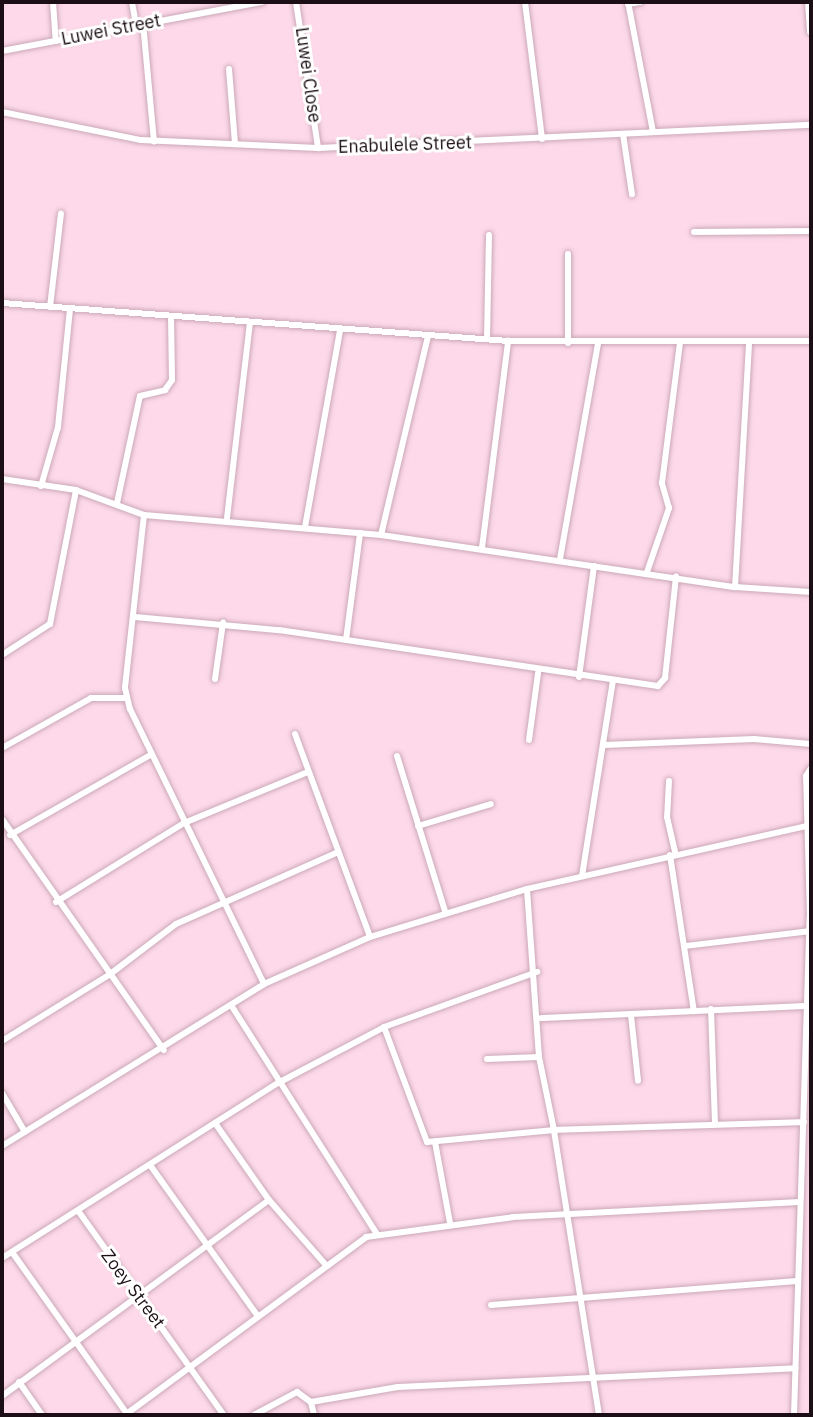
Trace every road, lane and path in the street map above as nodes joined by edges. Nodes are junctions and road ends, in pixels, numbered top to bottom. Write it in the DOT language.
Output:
graph roads {
  1 [pos="53,2"];
  2 [pos="132,2"];
  3 [pos="262,2"];
  4 [pos="296,2"];
  5 [pos="526,2"];
  6 [pos="640,2"];
  7 [pos="808,2"];
  8 [pos="628,3"];
  9 [pos="213,4"];
  10 [pos="139,24"];
  11 [pos="810,32"];
  12 [pos="56,41"];
  13 [pos="2,51"];
  14 [pos="229,68"];
  15 [pos="2,112"];
  16 [pos="811,125"];
  17 [pos="653,132"];
  18 [pos="622,134"];
  19 [pos="542,139"];
  20 [pos="154,141"];
  21 [pos="235,144"];
  22 [pos="318,148"];
  23 [pos="632,194"];
  24 [pos="61,214"];
  25 [pos="811,231"];
  26 [pos="694,232"];
  27 [pos="489,235"];
  28 [pos="568,254"];
  29 [pos="2,303"];
  30 [pos="50,307"];
  31 [pos="70,309"];
  32 [pos="171,319"];
  33 [pos="250,323"];
  34 [pos="340,330"];
  35 [pos="428,336"];
  36 [pos="487,339"];
  37 [pos="508,341"];
  38 [pos="811,341"];
  39 [pos="680,342"];
  40 [pos="569,343"];
  41 [pos="598,343"];
  42 [pos="749,344"];
  43 [pos="2,479"];
  44 [pos="41,486"];
  45 [pos="76,490"];
  46 [pos="117,503"];
  47 [pos="144,515"];
  48 [pos="228,518"];
  49 [pos="305,527"];
  50 [pos="360,533"];
  51 [pos="382,535"];
  52 [pos="482,548"];
  53 [pos="559,559"];
  54 [pos="594,566"];
  55 [pos="647,572"];
  56 [pos="676,577"];
  57 [pos="735,587"];
  58 [pos="811,592"];
  59 [pos="135,617"];
  60 [pos="223,623"];
  61 [pos="346,640"];
  62 [pos="2,655"];
  63 [pos="538,673"];
  64 [pos="579,677"];
  65 [pos="215,679"];
  66 [pos="613,680"];
  67 [pos="127,698"];
  68 [pos="295,734"];
  69 [pos="529,740"];
  70 [pos="811,744"];
  71 [pos="604,745"];
  72 [pos="2,748"];
  73 [pos="152,754"];
  74 [pos="397,757"];
  75 [pos="811,768"];
  76 [pos="308,772"];
  77 [pos="669,781"];
  78 [pos="809,802"];
  79 [pos="491,804"];
  80 [pos="2,819"];
  81 [pos="184,823"];
  82 [pos="810,825"];
  83 [pos="418,826"];
  84 [pos="10,835"];
  85 [pos="336,853"];
  86 [pos="672,854"];
  87 [pos="582,876"];
  88 [pos="527,889"];
  89 [pos="56,902"];
  90 [pos="221,903"];
  91 [pos="444,911"];
  92 [pos="810,931"];
  93 [pos="370,937"];
  94 [pos="685,947"];
  95 [pos="537,972"];
  96 [pos="109,975"];
  97 [pos="264,984"];
  98 [pos="230,1005"];
  99 [pos="807,1006"];
  100 [pos="711,1009"];
  101 [pos="694,1011"];
  102 [pos="631,1015"];
  103 [pos="541,1018"];
  104 [pos="384,1027"];
  105 [pos="2,1041"];
  106 [pos="163,1050"];
  107 [pos="539,1057"];
  108 [pos="487,1059"];
  109 [pos="638,1081"];
  110 [pos="278,1083"];
  111 [pos="2,1093"];
  112 [pos="804,1122"];
  113 [pos="215,1123"];
  114 [pos="715,1123"];
  115 [pos="554,1130"];
  116 [pos="25,1132"];
  117 [pos="435,1142"];
  118 [pos="2,1146"];
  119 [pos="150,1166"];
  120 [pos="801,1175"];
  121 [pos="811,1176"];
  122 [pos="269,1200"];
  123 [pos="800,1202"];
  124 [pos="79,1212"];
  125 [pos="572,1215"];
  126 [pos="450,1223"];
  127 [pos="377,1234"];
  128 [pos="204,1247"];
  129 [pos="12,1252"];
  130 [pos="2,1258"];
  131 [pos="326,1265"];
  132 [pos="797,1281"];
  133 [pos="138,1293"];
  134 [pos="584,1296"];
  135 [pos="491,1305"];
  136 [pos="257,1315"];
  137 [pos="76,1345"];
  138 [pos="189,1364"];
  139 [pos="796,1368"];
  140 [pos="594,1381"];
  141 [pos="19,1382"];
  142 [pos="2,1396"];
  143 [pos="311,1402"];
  144 [pos="42,1415"];
  145 [pos="127,1415"];
  146 [pos="224,1415"];
  147 [pos="254,1415"];
  148 [pos="314,1415"];
  149 [pos="599,1415"];
  150 [pos="794,1415"];
  1 -- 12 [label="street"];
  2 -- 10 [label="street"];
  3 -- 9 [label="street, Luwei Street"];
  4 -- 22 [label="street, Luwei Close"];
  5 -- 19 [label="street"];
  6 -- 8 [label="street"];
  7 -- 11 [label="street"];
  8 -- 17 [label="street"];
  9 -- 10 [label="street, Luwei Street"];
  10 -- 12 [label="street, Luwei Street"];
  10 -- 20 [label="street"];
  12 -- 13 [label="street, Luwei Street"];
  14 -- 21 [label="street"];
  15 -- 20 [label="street, Enabulele Street"];
  16 -- 17 [label="street, Enabulele Street"];
  17 -- 18 [label="street, Enabulele Street"];
  18 -- 19 [label="street, Enabulele Street"];
  18 -- 23 [label="street"];
  19 -- 22 [label="street, Enabulele Street"];
  20 -- 21 [label="street, Enabulele Street"];
  21 -- 22 [label="street, Enabulele Street"];
  24 -- 30 [label="street"];
  25 -- 26 [label="street"];
  27 -- 36 [label="street"];
  28 -- 40 [label="street"];
  29 -- 30 [label="street"];
  30 -- 31 [label="street"];
  31 -- 32 [label="street"];
  31 -- 44 [label="street"];
  32 -- 33 [label="street"];
  32 -- 46 [label="street"];
  33 -- 34 [label="street"];
  33 -- 48 [label="street"];
  34 -- 35 [label="street"];
  34 -- 49 [label="street"];
  35 -- 36 [label="street"];
  35 -- 51 [label="street"];
  36 -- 37 [label="street"];
  37 -- 40 [label="street"];
  37 -- 52 [label="street"];
  38 -- 42 [label="street"];
  39 -- 41 [label="street"];
  39 -- 42 [label="street"];
  39 -- 55 [label="street"];
  40 -- 41 [label="street"];
  41 -- 53 [label="street"];
  42 -- 57 [label="street"];
  43 -- 44 [label="street"];
  44 -- 45 [label="street"];
  45 -- 46 [label="street"];
  45 -- 62 [label="street"];
  46 -- 47 [label="street"];
  47 -- 48 [label="street"];
  47 -- 59 [label="street"];
  48 -- 49 [label="street"];
  49 -- 50 [label="street"];
  50 -- 51 [label="street"];
  50 -- 61 [label="street"];
  51 -- 52 [label="street"];
  52 -- 53 [label="street"];
  53 -- 54 [label="street"];
  54 -- 55 [label="street"];
  54 -- 64 [label="street"];
  55 -- 56 [label="street"];
  56 -- 57 [label="street"];
  56 -- 66 [label="street"];
  57 -- 58 [label="street"];
  59 -- 60 [label="street"];
  59 -- 67 [label="street"];
  60 -- 61 [label="street"];
  60 -- 65 [label="street"];
  61 -- 63 [label="street"];
  63 -- 64 [label="street"];
  63 -- 69 [label="street"];
  64 -- 66 [label="street"];
  66 -- 71 [label="street"];
  67 -- 72 [label="street"];
  67 -- 73 [label="street"];
  68 -- 76 [label="street"];
  70 -- 71 [label="street"];
  71 -- 87 [label="street"];
  73 -- 81 [label="street"];
  73 -- 84 [label="street"];
  74 -- 83 [label="street"];
  75 -- 78 [label="street"];
  76 -- 81 [label="street"];
  76 -- 85 [label="street"];
  77 -- 86 [label="street"];
  78 -- 82 [label="street"];
  79 -- 83 [label="street"];
  80 -- 84 [label="street"];
  81 -- 89 [label="street"];
  81 -- 90 [label="street"];
  82 -- 86 [label="street"];
  82 -- 92 [label="street"];
  83 -- 91 [label="street"];
  84 -- 89 [label="street"];
  85 -- 90 [label="street"];
  85 -- 93 [label="street"];
  86 -- 87 [label="street"];
  86 -- 94 [label="street"];
  87 -- 88 [label="street"];
  88 -- 91 [label="street"];
  88 -- 95 [label="street"];
  89 -- 96 [label="street"];
  90 -- 96 [label="street"];
  90 -- 97 [label="street"];
  91 -- 93 [label="street"];
  92 -- 94 [label="street"];
  92 -- 99 [label="street"];
  93 -- 97 [label="street"];
  94 -- 101 [label="street"];
  95 -- 103 [label="street"];
  95 -- 104 [label="street"];
  96 -- 105 [label="street"];
  96 -- 106 [label="street"];
  97 -- 98 [label="street"];
  98 -- 106 [label="street"];
  98 -- 110 [label="street"];
  99 -- 100 [label="street"];
  99 -- 112 [label="street"];
  100 -- 101 [label="street"];
  100 -- 114 [label="street"];
  101 -- 102 [label="street"];
  102 -- 103 [label="street"];
  102 -- 109 [label="street"];
  103 -- 107 [label="street"];
  104 -- 110 [label="street"];
  104 -- 117 [label="street"];
  106 -- 116 [label="street"];
  107 -- 108 [label="street"];
  107 -- 115 [label="street"];
  110 -- 113 [label="street"];
  110 -- 127 [label="street"];
  111 -- 116 [label="street"];
  112 -- 114 [label="street"];
  112 -- 120 [label="street"];
  113 -- 119 [label="street"];
  113 -- 122 [label="street"];
  114 -- 115 [label="street"];
  115 -- 117 [label="street"];
  115 -- 125 [label="street"];
  116 -- 118 [label="street"];
  117 -- 126 [label="street"];
  119 -- 124 [label="street"];
  119 -- 128 [label="street"];
  120 -- 121 [label="street"];
  120 -- 123 [label="street"];
  122 -- 128 [label="street"];
  122 -- 131 [label="street"];
  123 -- 125 [label="street"];
  123 -- 132 [label="street"];
  124 -- 129 [label="street"];
  124 -- 133 [label="street, Zoey Street"];
  125 -- 126 [label="street"];
  125 -- 134 [label="street"];
  126 -- 127 [label="street"];
  127 -- 131 [label="street"];
  128 -- 133 [label="street"];
  128 -- 136 [label="street"];
  129 -- 130 [label="street"];
  129 -- 137 [label="street"];
  131 -- 136 [label="street"];
  132 -- 134 [label="street"];
  132 -- 139 [label="street"];
  133 -- 137 [label="street"];
  133 -- 138 [label="street, Zoey Street"];
  134 -- 135 [label="street"];
  134 -- 140 [label="street"];
  136 -- 138 [label="street"];
  137 -- 141 [label="street"];
  137 -- 145 [label="street"];
  138 -- 145 [label="street"];
  138 -- 146 [label="street, Zoey Street"];
  139 -- 140 [label="street"];
  139 -- 150 [label="street"];
  140 -- 143 [label="street"];
  140 -- 149 [label="street"];
  141 -- 142 [label="street"];
  141 -- 144 [label="street"];
  143 -- 147 [label="street"];
  143 -- 148 [label="street"];
}
